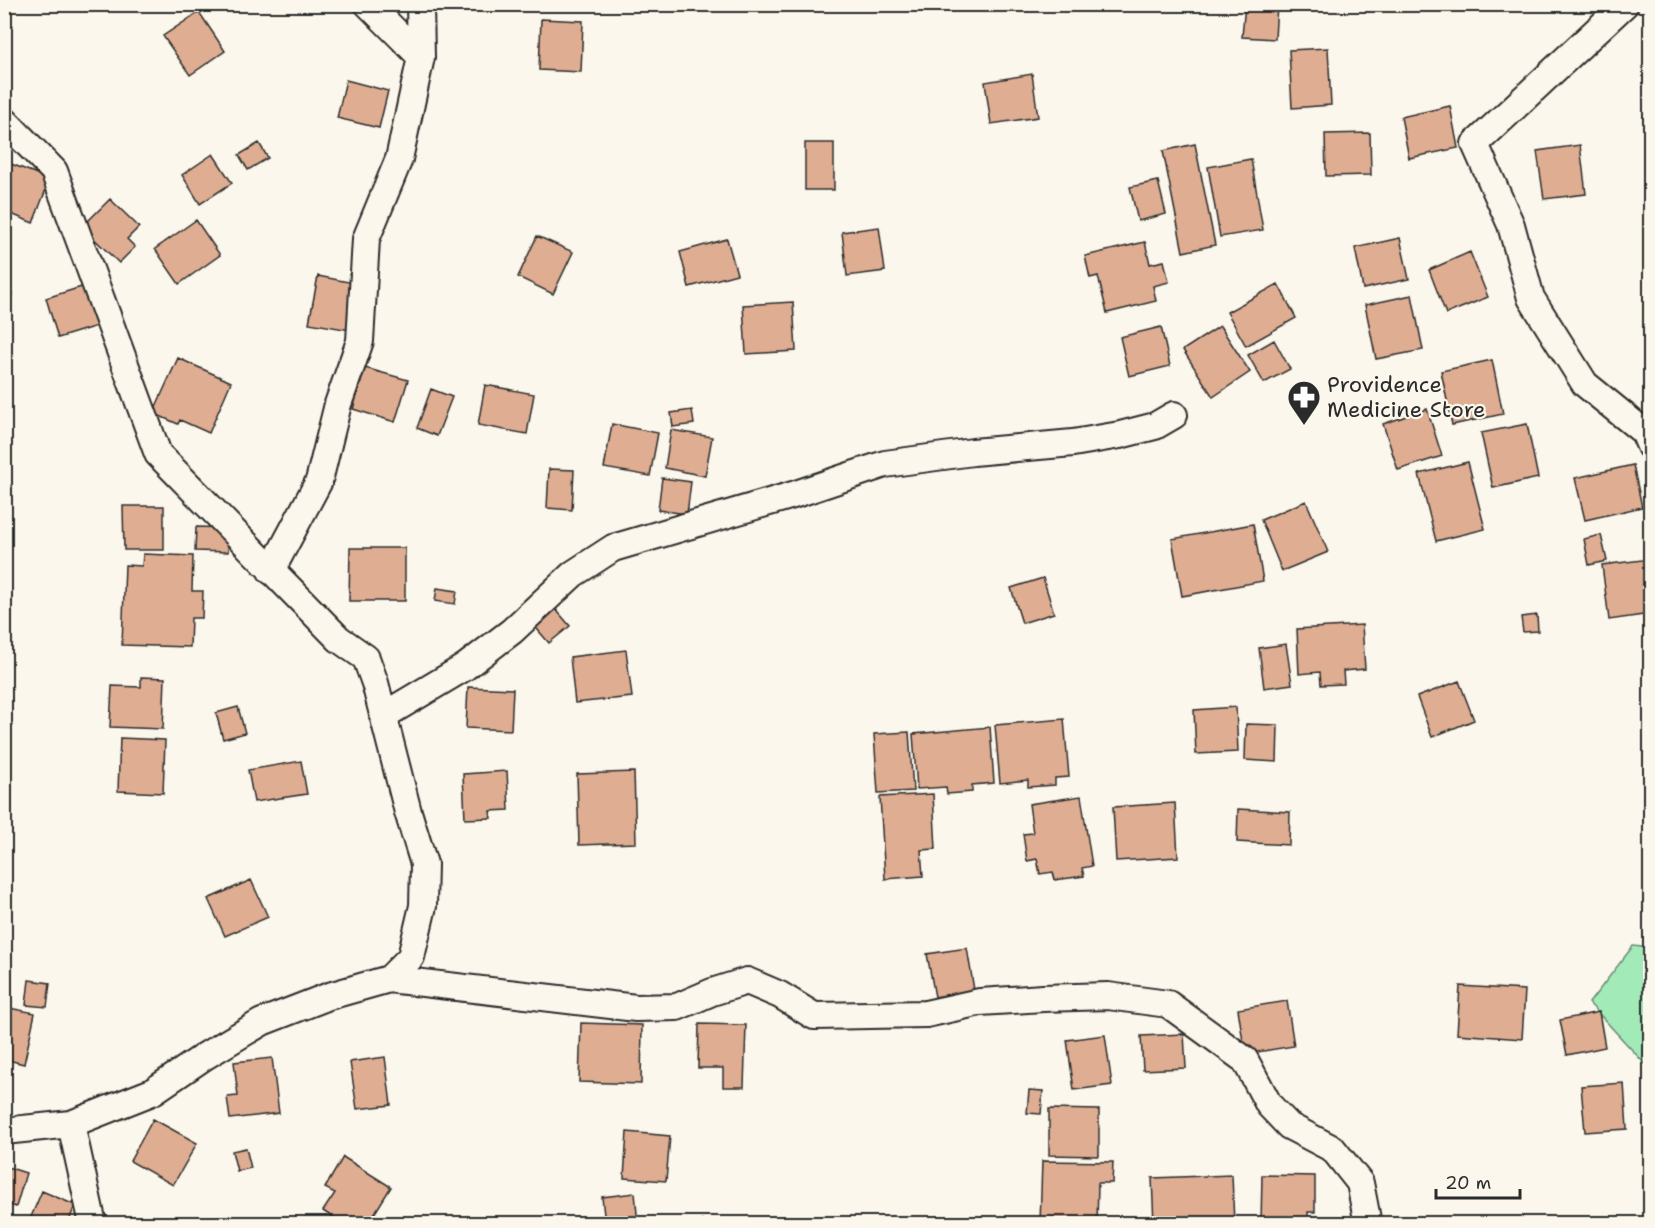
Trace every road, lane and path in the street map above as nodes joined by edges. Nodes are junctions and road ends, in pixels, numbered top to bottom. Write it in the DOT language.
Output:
graph roads {
  1 [pos="368,4"];
  2 [pos="420,4"];
  3 [pos="1625,4"];
  4 [pos="421,57"];
  5 [pos="4,120"];
  6 [pos="1174,415"];
  7 [pos="1650,446"];
  8 [pos="271,571"];
  9 [pos="383,716"];
  10 [pos="389,979"];
  11 [pos="71,1124"];
  12 [pos="4,1131"];
  13 [pos="93,1224"];
  14 [pos="1368,1224"];
  1 -- 4 [label="street"];
  2 -- 4 [label="street"];
  3 -- 7 [label="street"];
  4 -- 8 [label="street"];
  5 -- 8 [label="street"];
  6 -- 9 [label="street"];
  8 -- 9 [label="street"];
  9 -- 10 [label="street"];
  10 -- 11 [label="street"];
  10 -- 14 [label="street"];
  11 -- 12 [label="street"];
  11 -- 13 [label="street"];
}
